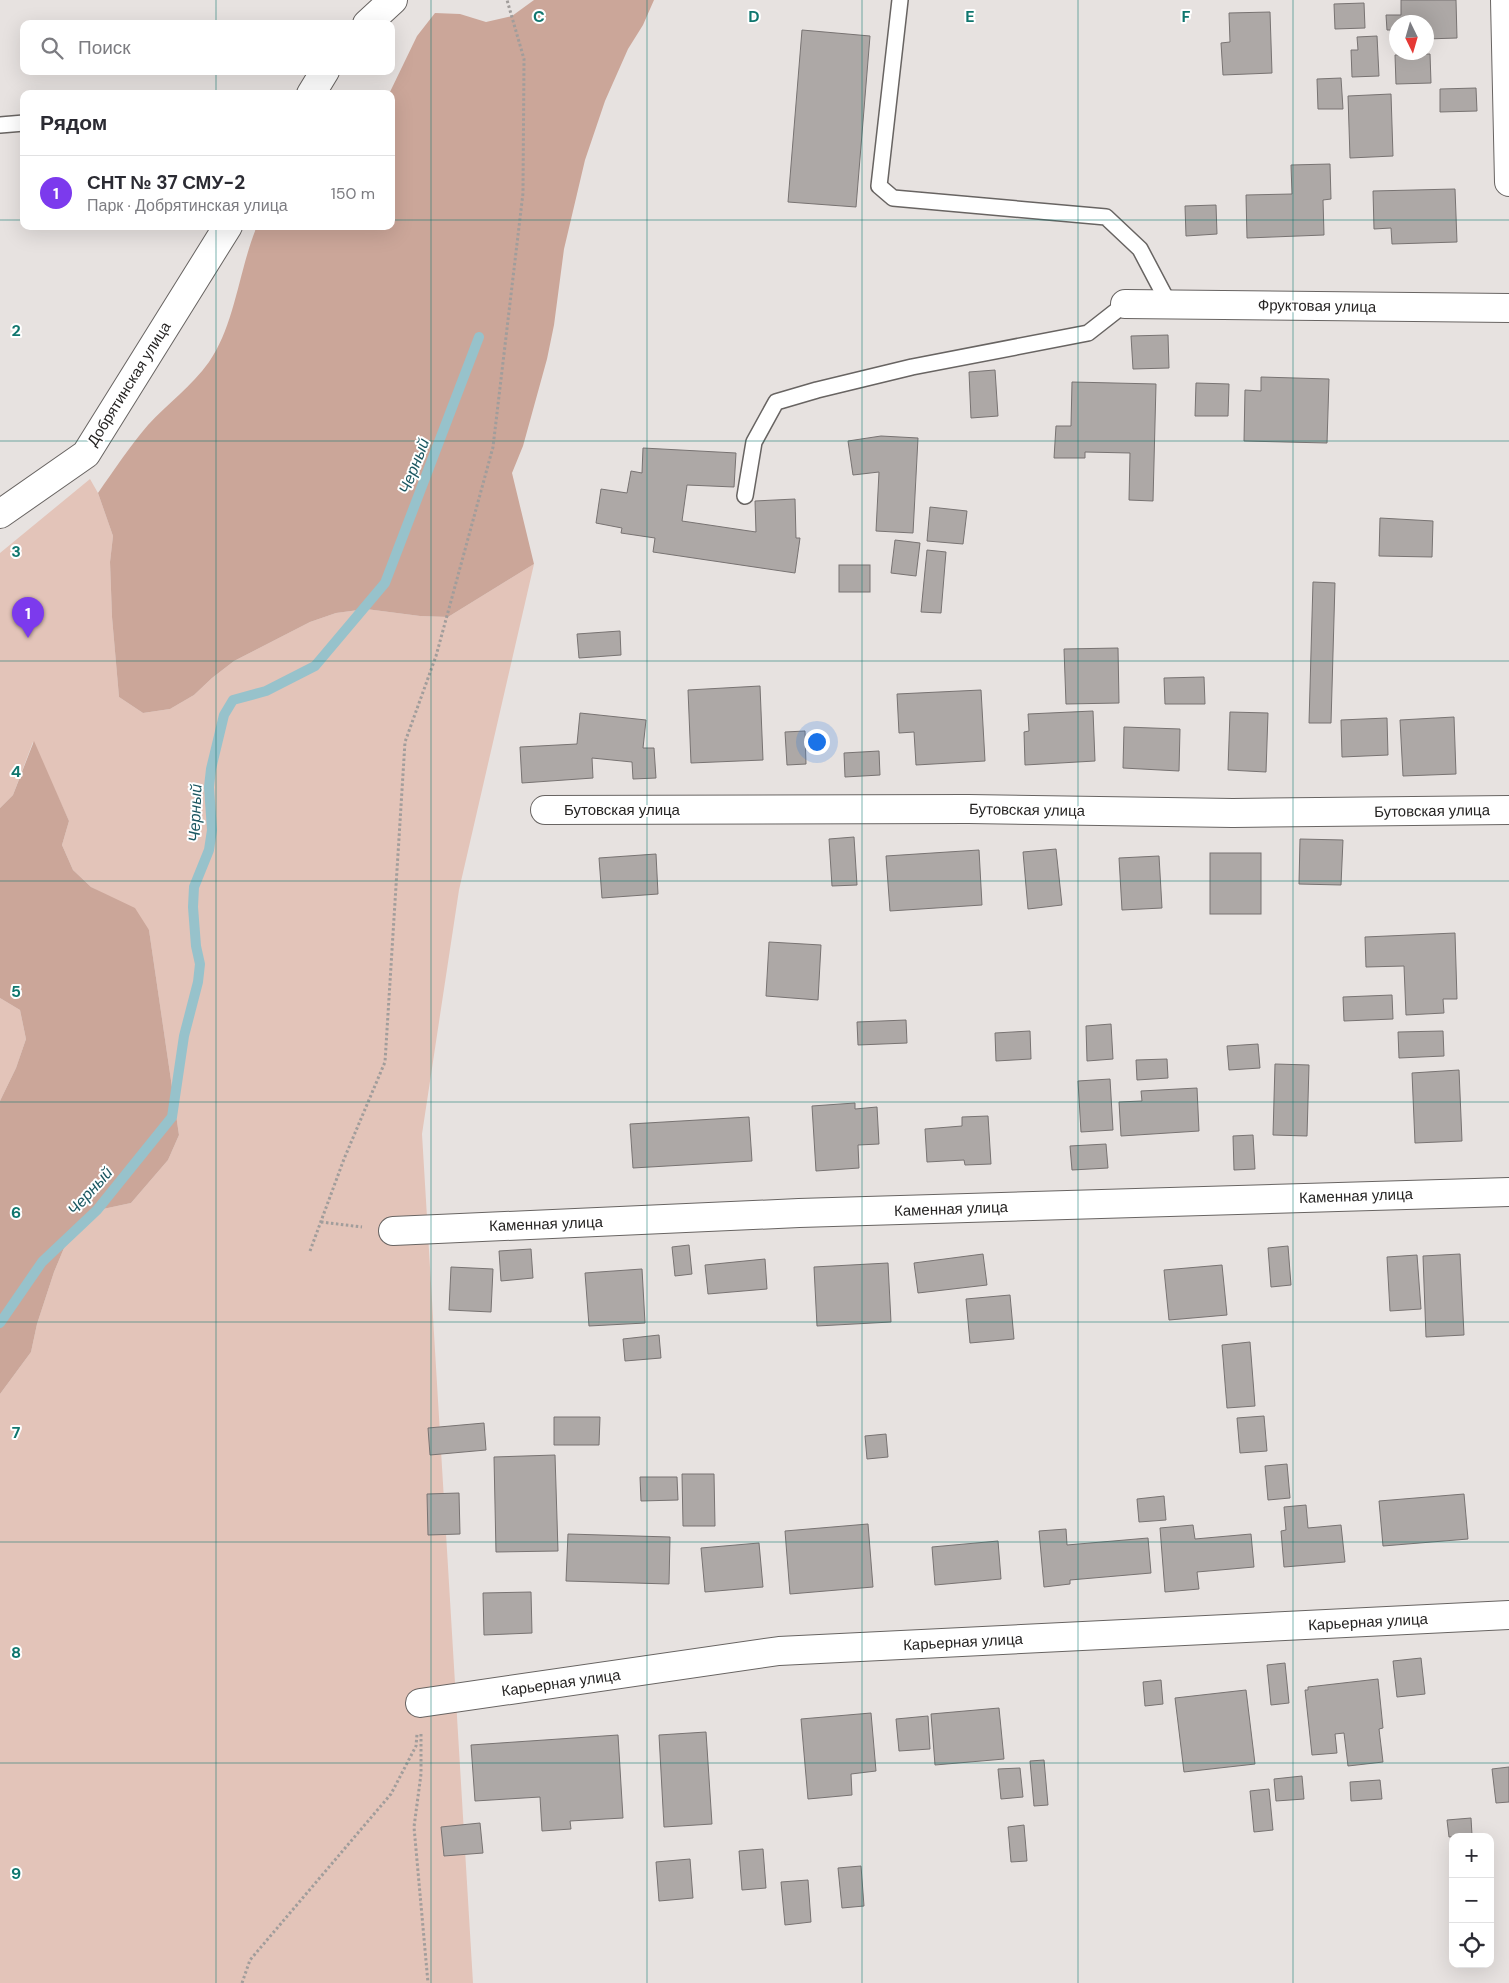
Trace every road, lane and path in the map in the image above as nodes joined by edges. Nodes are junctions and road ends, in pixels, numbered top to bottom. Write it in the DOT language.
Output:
graph roads {
  1 [pos="393,0"];
  2 [pos="507,0"];
  3 [pos="900,0"];
  4 [pos="1505,0"];
  5 [pos="371,20"];
  6 [pos="322,75"];
  7 [pos="313,90"];
  8 [pos="20,123"];
  9 [pos="0,125"];
  10 [pos="1509,182"];
  11 [pos="226,230"];
  12 [pos="1125,304"];
  13 [pos="1169,304"];
  14 [pos="1509,308"];
  15 [pos="745,496"];
  16 [pos="0,514"];
  17 [pos="545,810"];
  18 [pos="1509,810"];
  19 [pos="1509,1192"];
  20 [pos="321,1222"];
  21 [pos="393,1231"];
  22 [pos="310,1250"];
  23 [pos="1509,1615"];
  24 [pos="420,1703"];
  25 [pos="242,1983"];
  26 [pos="428,1983"];
  1 -- 5 [label="street"];
  2 -- 20 [label="path"];
  3 -- 13 [label="lane"];
  4 -- 10 [label="street"];
  6 -- 7 [label="street"];
  8 -- 9 [label="lane"];
  11 -- 16 [label="street, Добрятинская улица"];
  12 -- 13 [label="street, Фруктовая улица"];
  12 -- 15 [label="lane"];
  13 -- 14 [label="street, Фруктовая улица"];
  17 -- 18 [label="street, Бутовская улица"];
  19 -- 21 [label="street, Каменная улица"];
  20 -- 21 [label="path"];
  20 -- 22 [label="path"];
  23 -- 24 [label="street, Карьерная улица"];
  24 -- 25 [label="path"];
  24 -- 26 [label="path"];
}
